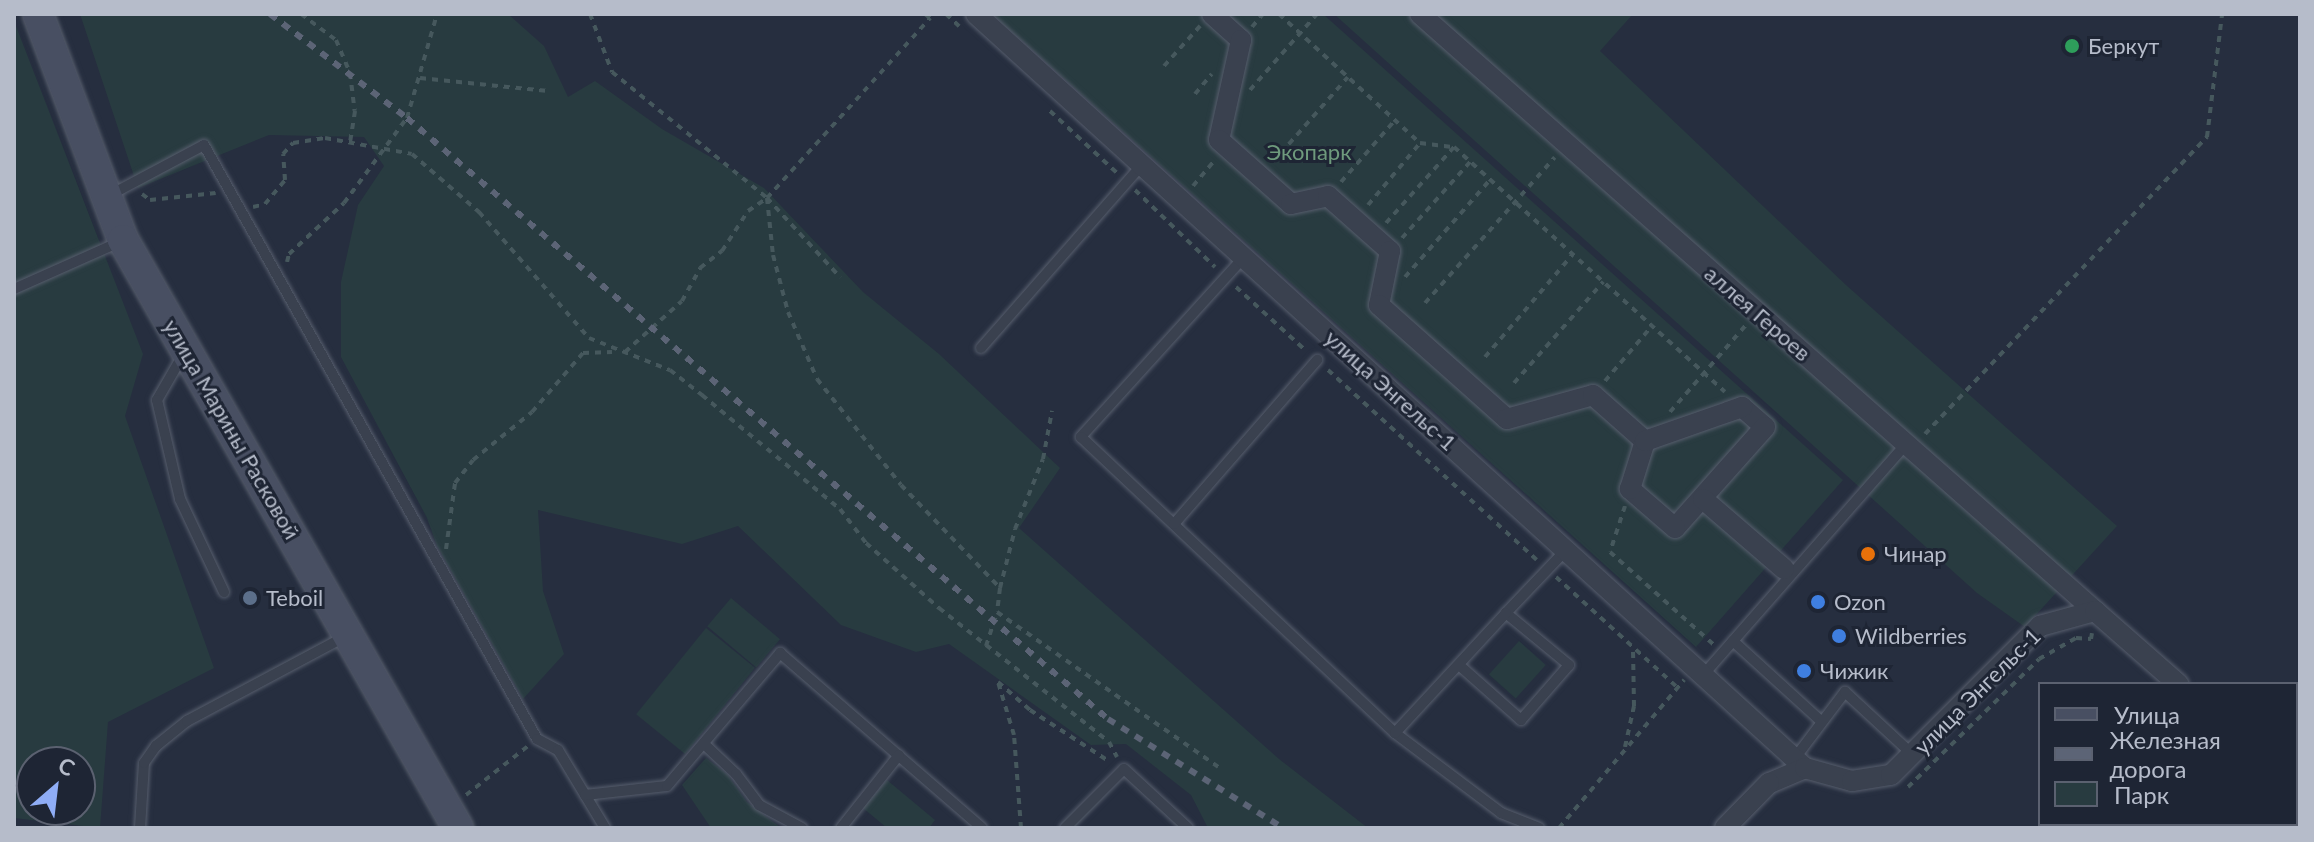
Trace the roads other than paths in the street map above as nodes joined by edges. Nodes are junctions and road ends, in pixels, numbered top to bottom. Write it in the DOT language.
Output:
graph roads {
  1 [pos="38,14"];
  2 [pos="976,14"];
  3 [pos="1420,14"];
  4 [pos="1207,19"];
  5 [pos="1142,165"];
  6 [pos="118,191"];
  7 [pos="123,240"];
  8 [pos="1244,257"];
  9 [pos="14,289"];
  10 [pos="981,348"];
  11 [pos="186,350"];
  12 [pos="1317,360"];
  13 [pos="1645,441"];
  14 [pos="1913,441"];
  15 [pos="1703,499"];
  16 [pos="1174,524"];
  17 [pos="1567,549"];
  18 [pos="1784,569"];
  19 [pos="224,592"];
  20 [pos="2095,611"];
  21 [pos="1506,613"];
  22 [pos="350,634"];
  23 [pos="1733,641"];
  24 [pos="1459,665"];
  25 [pos="1696,675"];
  26 [pos="2176,682"];
  27 [pos="1821,721"];
  28 [pos="1395,733"];
  29 [pos="704,744"];
  30 [pos="899,755"];
  31 [pos="1913,755"];
  32 [pos="1800,763"];
  33 [pos="585,795"];
  34 [pos="456,816"];
  35 [pos="140,828"];
  36 [pos="605,828"];
  37 [pos="802,828"];
  38 [pos="841,828"];
  39 [pos="982,828"];
  40 [pos="1065,828"];
  41 [pos="1188,828"];
  42 [pos="1539,828"];
  43 [pos="1725,828"];
  1 -- 6 [label="main road, улица Марины Расковой"];
  2 -- 5 [label="street, улица Энгельс-1"];
  3 -- 14 [label="street, аллея Героев"];
  4 -- 13 [label="street"];
  5 -- 8 [label="street, улица Энгельс-1"];
  5 -- 10 [label="lane"];
  6 -- 7 [label="main road, улица Марины Расковой"];
  6 -- 33 [label="lane"];
  7 -- 9 [label="lane"];
  7 -- 11 [label="main road, улица Марины Расковой"];
  8 -- 16 [label="lane"];
  8 -- 17 [label="street, улица Энгельс-1"];
  11 -- 19 [label="lane"];
  11 -- 22 [label="main road, улица Марины Расковой"];
  12 -- 16 [label="lane"];
  13 -- 15 [label="street"];
  13 -- 15 [label="street"];
  14 -- 20 [label="street, аллея Героев"];
  14 -- 23 [label="lane"];
  15 -- 18 [label="street"];
  16 -- 28 [label="lane"];
  17 -- 21 [label="lane"];
  17 -- 25 [label="street, улица Энгельс-1"];
  20 -- 26 [label="street"];
  20 -- 31 [label="street, улица Энгельс-1"];
  21 -- 24 [label="lane"];
  21 -- 24 [label="lane"];
  22 -- 34 [label="main road, улица Марины Расковой"];
  22 -- 35 [label="lane"];
  23 -- 25 [label="lane"];
  23 -- 27 [label="lane"];
  24 -- 28 [label="lane"];
  25 -- 32 [label="street, улица Энгельс-1"];
  27 -- 31 [label="lane"];
  27 -- 32 [label="lane"];
  28 -- 42 [label="lane"];
  29 -- 30 [label="lane"];
  29 -- 33 [label="lane"];
  29 -- 37 [label="lane"];
  30 -- 38 [label="lane"];
  30 -- 39 [label="lane"];
  31 -- 32 [label="street, улица Энгельс-1"];
  32 -- 43 [label="street"];
  33 -- 36 [label="lane"];
  40 -- 41 [label="lane"];
}
